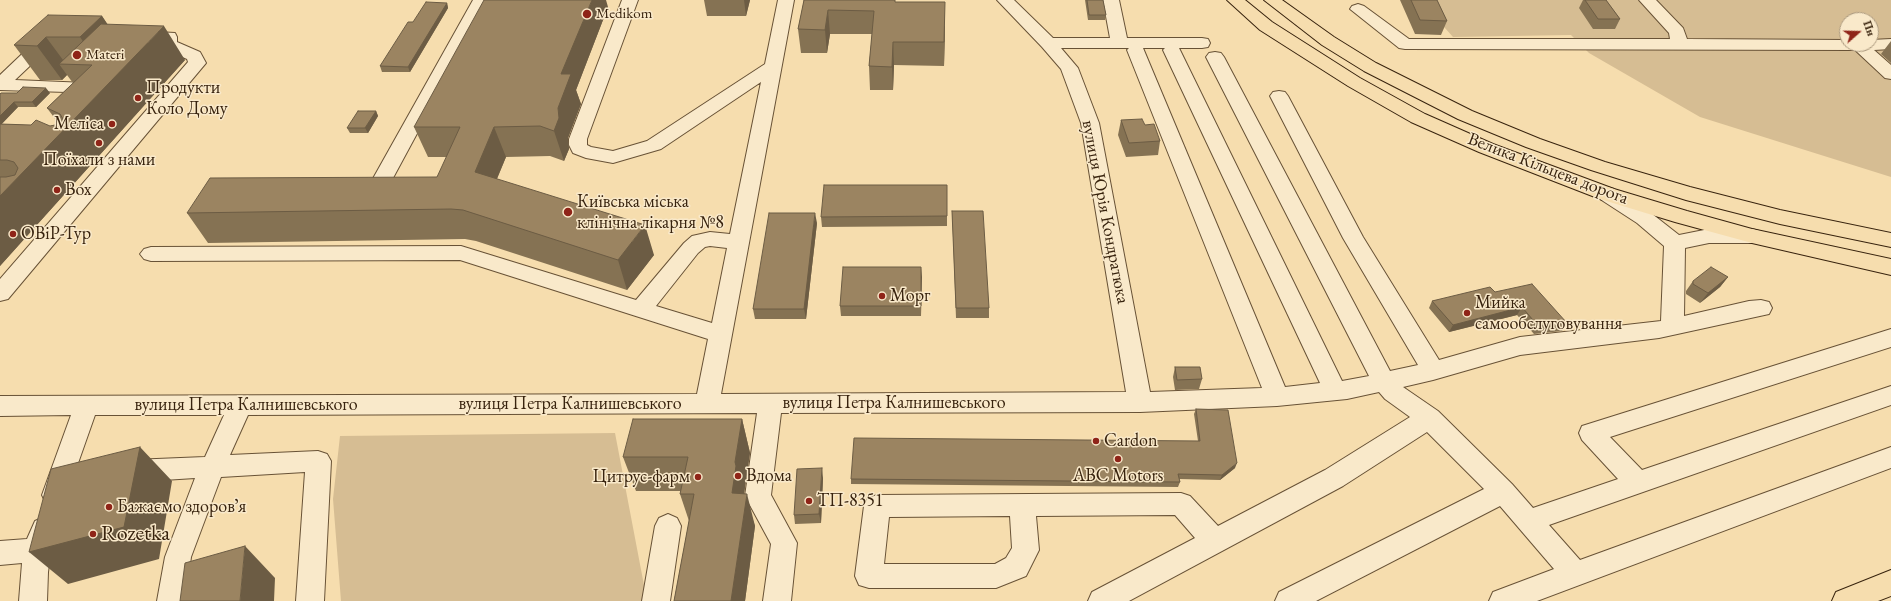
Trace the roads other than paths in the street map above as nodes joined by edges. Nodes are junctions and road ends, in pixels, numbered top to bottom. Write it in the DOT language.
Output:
graph roads {
  1 [pos="481,0"];
  2 [pos="630,0"];
  3 [pos="786,0"];
  4 [pos="1005,0"];
  5 [pos="1111,0"];
  6 [pos="1235,0"];
  7 [pos="1272,0"];
  8 [pos="1647,0"];
  9 [pos="1358,9"];
  10 [pos="61,35"];
  11 [pos="138,37"];
  12 [pos="1048,43"];
  13 [pos="1674,44"];
  14 [pos="1879,44"];
  15 [pos="1891,44"];
  16 [pos="1839,45"];
  17 [pos="1128,47"];
  18 [pos="1172,50"];
  19 [pos="1867,52"];
  20 [pos="773,66"];
  21 [pos="1891,74"];
  22 [pos="0,85"];
  23 [pos="1279,96"];
  24 [pos="73,117"];
  25 [pos="98,154"];
  26 [pos="118,154"];
  27 [pos="376,191"];
  28 [pos="1607,194"];
  29 [pos="54,204"];
  30 [pos="76,204"];
  31 [pos="1752,236"];
  32 [pos="1891,240"];
  33 [pos="739,242"];
  34 [pos="1675,243"];
  35 [pos="151,254"];
  36 [pos="1891,267"];
  37 [pos="0,293"];
  38 [pos="1761,308"];
  39 [pos="640,309"];
  40 [pos="1672,327"];
  41 [pos="720,334"];
  42 [pos="1891,338"];
  43 [pos="1433,372"];
  44 [pos="1384,382"];
  45 [pos="1335,391"];
  46 [pos="1891,395"];
  47 [pos="1277,397"];
  48 [pos="1140,402"];
  49 [pos="241,404"];
  50 [pos="707,404"];
  51 [pos="770,404"];
  52 [pos="87,405"];
  53 [pos="0,406"];
  54 [pos="1429,418"];
  55 [pos="1891,457"];
  56 [pos="212,468"];
  57 [pos="85,474"];
  58 [pos="1638,483"];
  59 [pos="1503,492"];
  60 [pos="1022,505"];
  61 [pos="1528,521"];
  62 [pos="668,526"];
  63 [pos="1215,542"];
  64 [pos="38,550"];
  65 [pos="0,553"];
  66 [pos="1576,575"];
  67 [pos="1891,583"];
  68 [pos="33,601"];
  69 [pos="171,601"];
  70 [pos="310,601"];
  71 [pos="656,601"];
  72 [pos="777,601"];
  73 [pos="1102,601"];
  74 [pos="1289,601"];
  75 [pos="1503,601"];
  76 [pos="1846,601"];
  1 -- 27 [label="street"];
  2 -- 20 [label="street"];
  3 -- 20 [label="street"];
  4 -- 12 [label="street, вулиця Юрія Кондратюка"];
  5 -- 17 [label="street"];
  6 -- 28 [label="main road, Велика Кільцева дорога"];
  7 -- 32 [label="main road, Велика Кільцева дорога"];
  8 -- 13 [label="street"];
  9 -- 13 [label="street"];
  10 -- 22 [label="street"];
  11 -- 26 [label="street"];
  12 -- 17 [label="street"];
  12 -- 48 [label="street, вулиця Юрія Кондратюка"];
  13 -- 16 [label="street"];
  14 -- 15 [label="street"];
  17 -- 44 [label="street"];
  17 -- 47 [label="street"];
  18 -- 45 [label="street"];
  19 -- 21 [label="street"];
  20 -- 33 [label="street"];
  22 -- 24 [label="street"];
  23 -- 43 [label="street"];
  25 -- 26 [label="street"];
  26 -- 30 [label="street"];
  28 -- 31 [label="main road, Велика Кільцева дорога"];
  28 -- 34 [label="street"];
  29 -- 30 [label="street"];
  30 -- 37 [label="street"];
  31 -- 34 [label="street"];
  31 -- 36 [label="main road, Велика Кільцева дорога"];
  33 -- 39 [label="street"];
  33 -- 41 [label="street"];
  34 -- 40 [label="street"];
  35 -- 39 [label="street"];
  38 -- 40 [label="street, вулиця Петра Калнишевського"];
  39 -- 41 [label="street"];
  40 -- 43 [label="street, вулиця Петра Калнишевського"];
  41 -- 50 [label="street"];
  42 -- 58 [label="street"];
  43 -- 44 [label="street, вулиця Петра Калнишевського"];
  44 -- 45 [label="street, вулиця Петра Калнишевського"];
  44 -- 54 [label="street"];
  45 -- 47 [label="street, вулиця Петра Калнишевського"];
  46 -- 58 [label="street"];
  47 -- 48 [label="street, вулиця Петра Калнишевського"];
  48 -- 51 [label="street, вулиця Петра Калнишевського"];
  49 -- 50 [label="street, вулиця Петра Калнишевського"];
  49 -- 52 [label="street, вулиця Петра Калнишевського"];
  49 -- 56 [label="street"];
  50 -- 51 [label="street, вулиця Петра Калнишевського"];
  51 -- 72 [label="street"];
  52 -- 53 [label="street, вулиця Петра Калнишевського"];
  52 -- 57 [label="street"];
  54 -- 59 [label="street"];
  54 -- 63 [label="street"];
  55 -- 66 [label="street"];
  56 -- 57 [label="street"];
  56 -- 69 [label="street"];
  56 -- 70 [label="street"];
  57 -- 64 [label="street"];
  58 -- 61 [label="street"];
  59 -- 61 [label="street"];
  59 -- 74 [label="street"];
  60 -- 60 [label="street"];
  60 -- 63 [label="street"];
  61 -- 66 [label="street"];
  62 -- 71 [label="street"];
  63 -- 73 [label="street"];
  64 -- 65 [label="street"];
  64 -- 68 [label="street"];
  66 -- 75 [label="street"];
  67 -- 76 [label="main road"];
}
